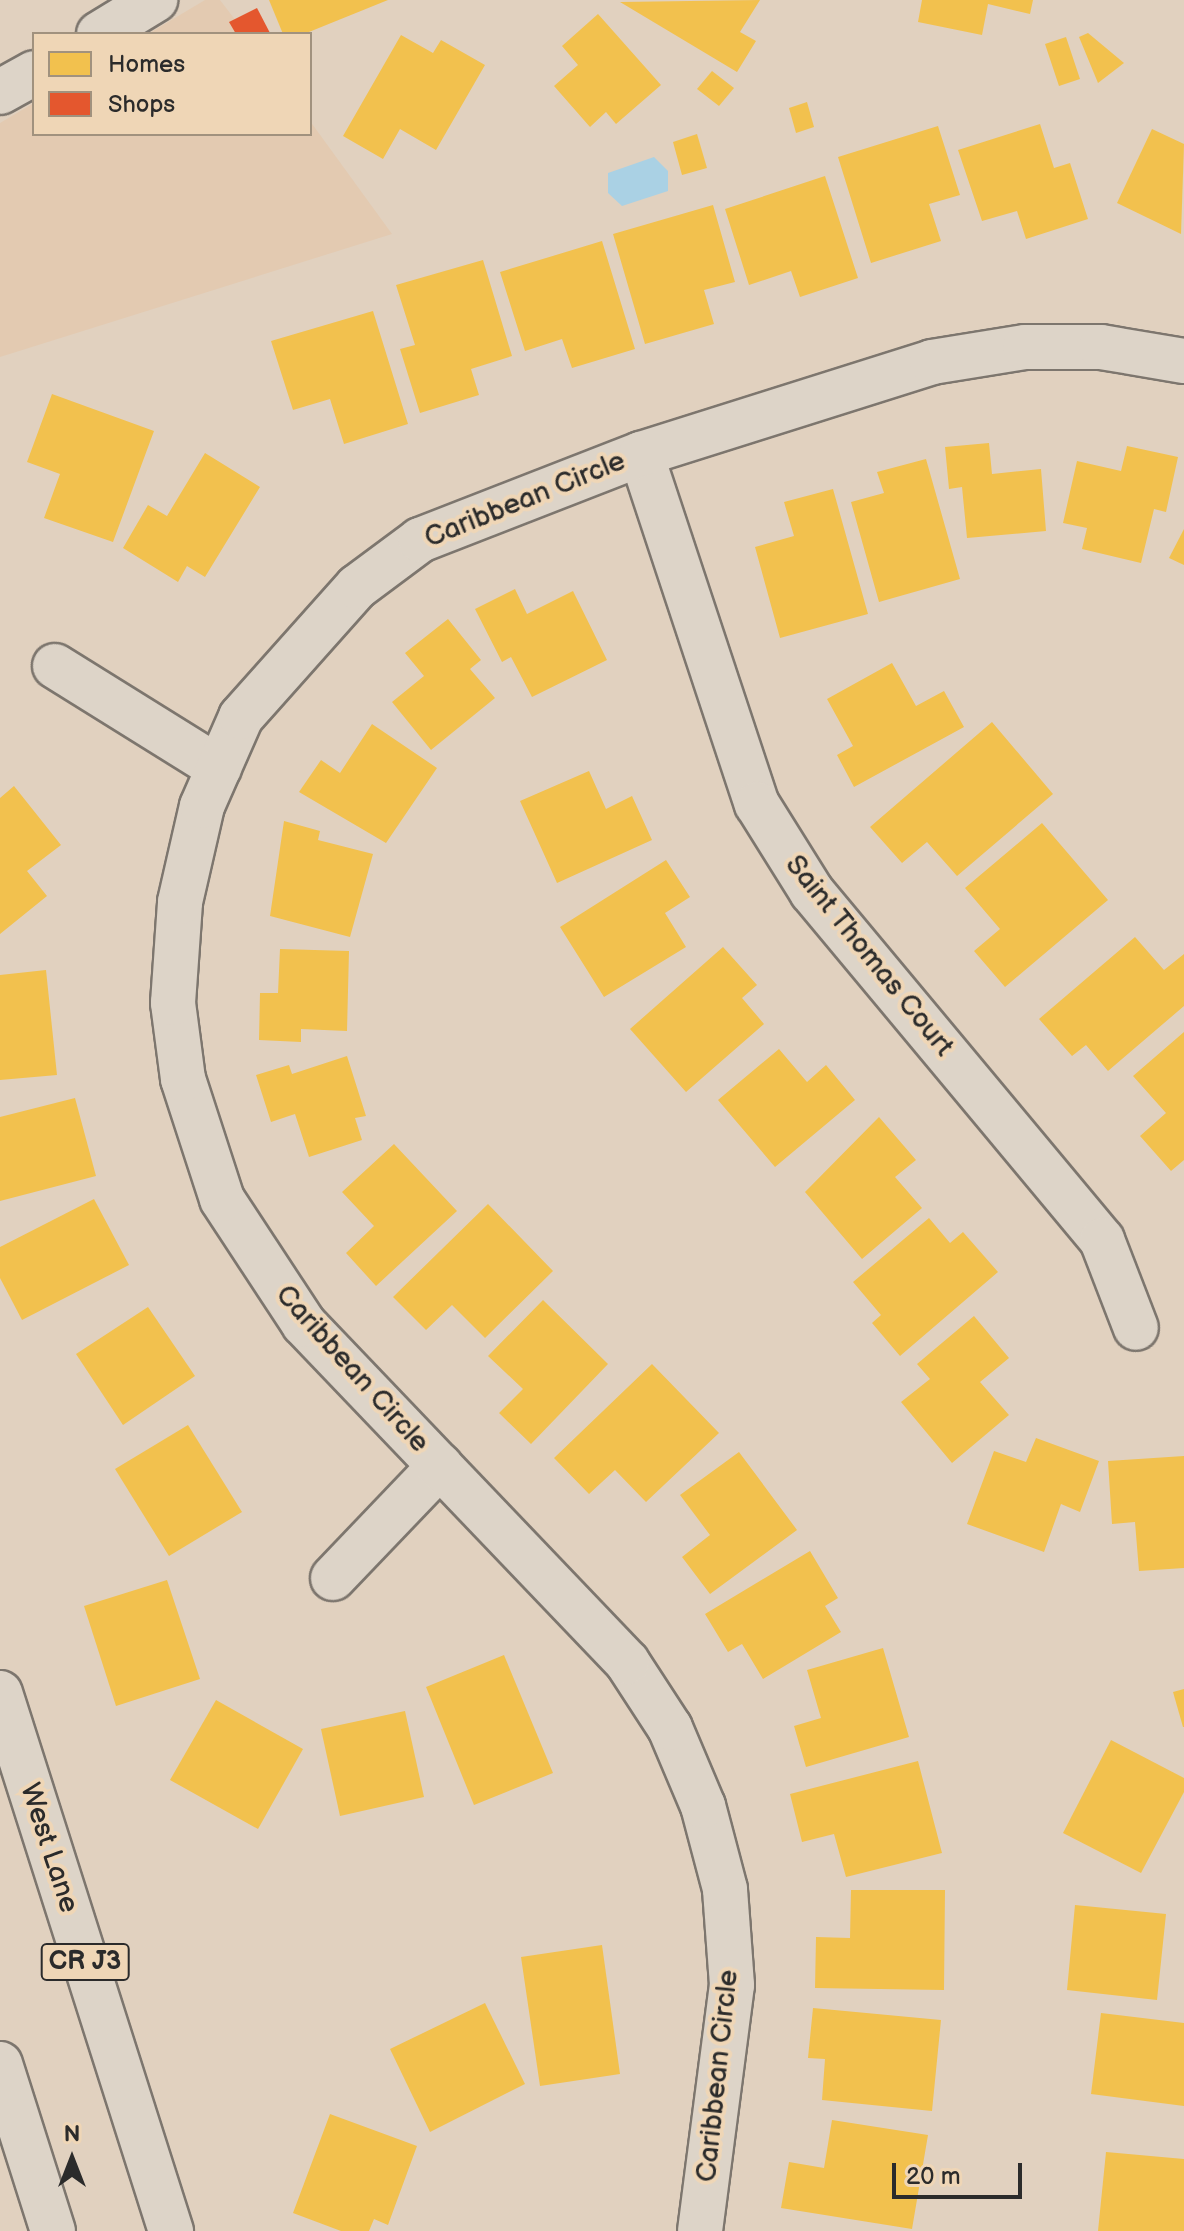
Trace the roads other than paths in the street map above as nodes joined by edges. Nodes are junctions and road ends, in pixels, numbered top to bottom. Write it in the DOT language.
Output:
graph roads {
  1 [pos="155,0"];
  2 [pos="102,32"];
  3 [pos="32,74"];
  4 [pos="0,92"];
  5 [pos="1184,361"];
  6 [pos="641,454"];
  7 [pos="55,666"];
  8 [pos="219,768"];
  9 [pos="1136,1328"];
  10 [pos="440,1466"];
  11 [pos="333,1578"];
  12 [pos="0,1693"];
  13 [pos="0,2064"];
  14 [pos="53,2231"];
  15 [pos="171,2231"];
  16 [pos="700,2231"];
  1 -- 2 [label="street"];
  3 -- 4 [label="street"];
  5 -- 6 [label="street, Caribbean Circle"];
  6 -- 8 [label="street, Caribbean Circle"];
  6 -- 9 [label="street, Saint Thomas Court"];
  7 -- 8 [label="street"];
  8 -- 10 [label="street, Caribbean Circle"];
  10 -- 11 [label="street"];
  10 -- 16 [label="street, Caribbean Circle"];
  12 -- 15 [label="street, West Lane / CR J3"];
  13 -- 14 [label="street"];
}
